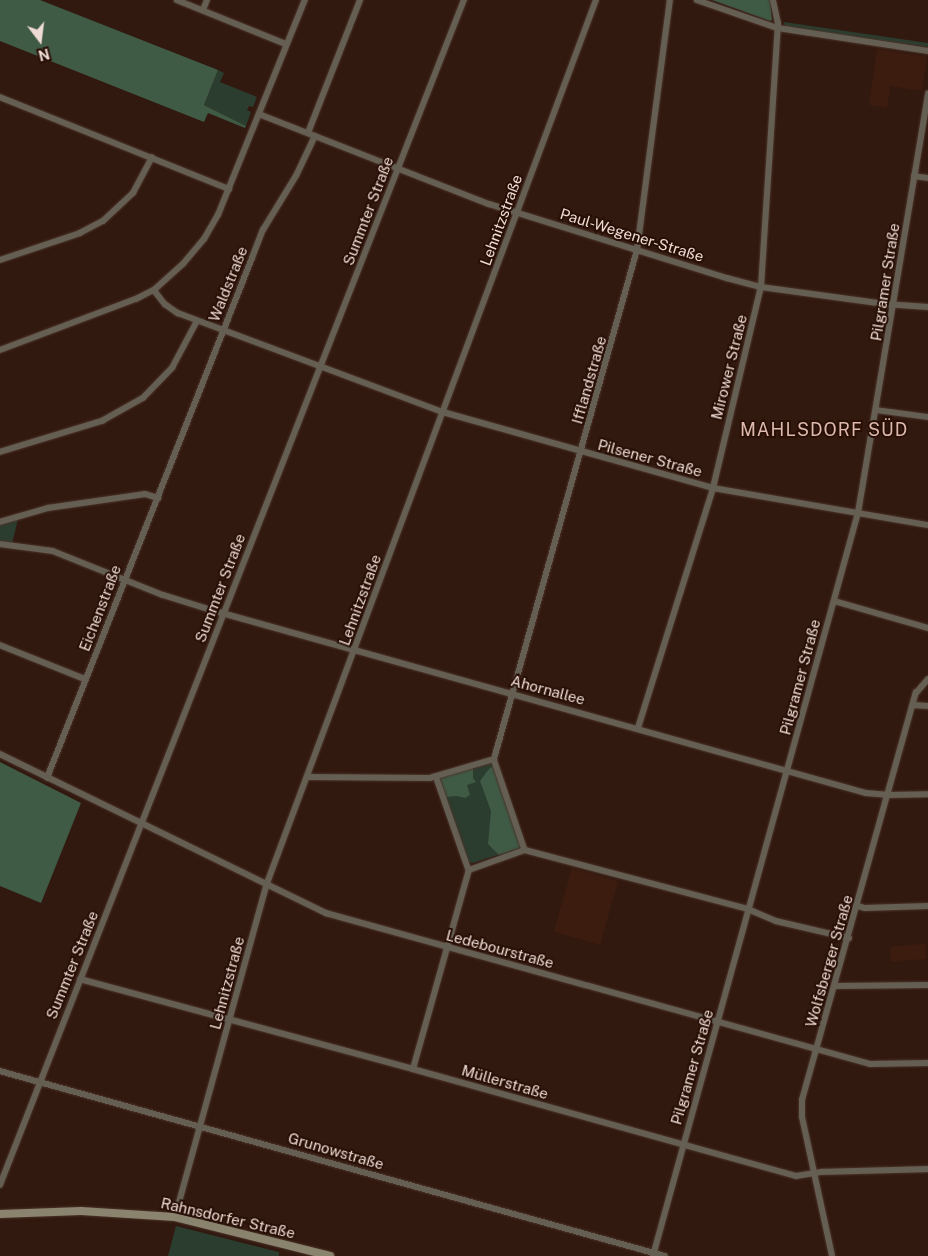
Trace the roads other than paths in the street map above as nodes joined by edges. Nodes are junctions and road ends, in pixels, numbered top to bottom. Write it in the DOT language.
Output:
graph roads {
  1 [pos="177,0"];
  2 [pos="207,0"];
  3 [pos="304,0"];
  4 [pos="360,0"];
  5 [pos="464,0"];
  6 [pos="596,0"];
  7 [pos="670,0"];
  8 [pos="697,0"];
  9 [pos="773,0"];
  10 [pos="203,10"];
  11 [pos="778,28"];
  12 [pos="286,44"];
  13 [pos="928,50"];
  14 [pos="928,94"];
  15 [pos="0,97"];
  16 [pos="259,114"];
  17 [pos="308,133"];
  18 [pos="315,136"];
  19 [pos="152,158"];
  20 [pos="398,169"];
  21 [pos="914,176"];
  22 [pos="928,178"];
  23 [pos="229,189"];
  24 [pos="516,212"];
  25 [pos="637,250"];
  26 [pos="0,260"];
  27 [pos="761,287"];
  28 [pos="154,290"];
  29 [pos="894,304"];
  30 [pos="928,307"];
  31 [pos="197,321"];
  32 [pos="223,331"];
  33 [pos="0,350"];
  34 [pos="320,367"];
  35 [pos="876,410"];
  36 [pos="443,412"];
  37 [pos="928,417"];
  38 [pos="179,448"];
  39 [pos="0,452"];
  40 [pos="581,452"];
  41 [pos="713,488"];
  42 [pos="158,498"];
  43 [pos="858,513"];
  44 [pos="0,522"];
  45 [pos="928,525"];
  46 [pos="0,544"];
  47 [pos="124,580"];
  48 [pos="834,601"];
  49 [pos="223,614"];
  50 [pos="928,628"];
  51 [pos="0,645"];
  52 [pos="354,651"];
  53 [pos="85,679"];
  54 [pos="928,679"];
  55 [pos="513,694"];
  56 [pos="913,705"];
  57 [pos="928,706"];
  58 [pos="638,728"];
  59 [pos="0,754"];
  60 [pos="494,759"];
  61 [pos="787,770"];
  62 [pos="436,776"];
  63 [pos="307,777"];
  64 [pos="47,778"];
  65 [pos="928,794"];
  66 [pos="889,796"];
  67 [pos="141,824"];
  68 [pos="525,850"];
  69 [pos="469,870"];
  70 [pos="266,886"];
  71 [pos="858,906"];
  72 [pos="928,906"];
  73 [pos="748,910"];
  74 [pos="849,938"];
  75 [pos="446,947"];
  76 [pos="80,979"];
  77 [pos="928,984"];
  78 [pos="836,986"];
  79 [pos="230,1020"];
  80 [pos="718,1022"];
  81 [pos="817,1049"];
  82 [pos="928,1063"];
  83 [pos="413,1069"];
  84 [pos="0,1071"];
  85 [pos="40,1082"];
  86 [pos="200,1127"];
  87 [pos="683,1145"];
  88 [pos="928,1169"];
  89 [pos="814,1174"];
  90 [pos="0,1186"];
  91 [pos="0,1214"];
  92 [pos="175,1217"];
  93 [pos="653,1254"];
  94 [pos="330,1256"];
  95 [pos="665,1256"];
  96 [pos="832,1256"];
  1 -- 10 [label="street"];
  2 -- 10 [label="street"];
  3 -- 12 [label="street"];
  4 -- 17 [label="street"];
  5 -- 20 [label="street, Summter Straße"];
  6 -- 24 [label="street, Lehnitzstraße"];
  7 -- 25 [label="street, Ifflandstraße"];
  8 -- 11 [label="street"];
  9 -- 11 [label="street, Mirower Straße"];
  10 -- 12 [label="street"];
  11 -- 13 [label="street"];
  11 -- 27 [label="street, Mirower Straße"];
  12 -- 16 [label="street"];
  14 -- 21 [label="street, Pilgramer Straße"];
  15 -- 19 [label="street"];
  16 -- 17 [label="street, Paul-Wegener-Straße"];
  16 -- 23 [label="street"];
  17 -- 18 [label="street, Paul-Wegener-Straße"];
  18 -- 20 [label="street, Paul-Wegener-Straße"];
  18 -- 32 [label="street, Waldstraße"];
  19 -- 23 [label="street"];
  19 -- 26 [label="street"];
  20 -- 24 [label="street, Paul-Wegener-Straße"];
  20 -- 34 [label="street, Summter Straße"];
  21 -- 22 [label="street"];
  21 -- 29 [label="street, Pilgramer Straße"];
  23 -- 28 [label="street"];
  24 -- 25 [label="street, Paul-Wegener-Straße"];
  24 -- 36 [label="street, Lehnitzstraße"];
  25 -- 27 [label="street, Paul-Wegener-Straße"];
  25 -- 40 [label="street, Ifflandstraße"];
  27 -- 29 [label="street, Paul-Wegener-Straße"];
  27 -- 41 [label="street, Mirower Straße"];
  28 -- 31 [label="street, Pilsener Straße"];
  28 -- 33 [label="street"];
  29 -- 30 [label="street, Paul-Wegener-Straße"];
  29 -- 35 [label="street, Pilgramer Straße"];
  31 -- 32 [label="street, Pilsener Straße"];
  31 -- 39 [label="street"];
  32 -- 34 [label="street, Pilsener Straße"];
  32 -- 38 [label="street, Waldstraße"];
  34 -- 36 [label="street, Pilsener Straße"];
  34 -- 49 [label="street, Summter Straße"];
  35 -- 37 [label="street"];
  35 -- 43 [label="street, Pilgramer Straße"];
  36 -- 40 [label="street, Pilsener Straße"];
  36 -- 52 [label="street, Lehnitzstraße"];
  38 -- 42 [label="street, Eichenstraße"];
  40 -- 41 [label="street, Pilsener Straße"];
  40 -- 55 [label="street, Ifflandstraße"];
  41 -- 43 [label="street, Pilsener Straße"];
  41 -- 58 [label="street, Mirower Straße"];
  42 -- 44 [label="street"];
  42 -- 47 [label="street, Eichenstraße"];
  43 -- 45 [label="street, Pilsener Straße"];
  43 -- 48 [label="street, Pilgramer Straße"];
  46 -- 47 [label="street, Ahornallee"];
  47 -- 49 [label="street, Ahornallee"];
  47 -- 53 [label="street, Eichenstraße"];
  48 -- 50 [label="street"];
  48 -- 61 [label="street, Pilgramer Straße"];
  49 -- 52 [label="street, Ahornallee"];
  49 -- 67 [label="street, Summter Straße"];
  51 -- 53 [label="street"];
  52 -- 55 [label="street, Ahornallee"];
  52 -- 63 [label="street, Lehnitzstraße"];
  53 -- 64 [label="street, Eichenstraße"];
  54 -- 56 [label="street, Wolfsberger Straße"];
  55 -- 58 [label="street, Ahornallee"];
  55 -- 60 [label="street, Ifflandstraße"];
  56 -- 57 [label="street"];
  56 -- 66 [label="street, Wolfsberger Straße"];
  58 -- 61 [label="street, Ahornallee"];
  59 -- 64 [label="street, Ledebourstraße"];
  60 -- 62 [label="street"];
  60 -- 68 [label="street"];
  61 -- 66 [label="street, Ahornallee"];
  61 -- 73 [label="street, Pilgramer Straße"];
  62 -- 63 [label="street"];
  62 -- 69 [label="street"];
  63 -- 70 [label="street, Lehnitzstraße"];
  64 -- 67 [label="street, Ledebourstraße"];
  65 -- 66 [label="street, Ahornallee"];
  66 -- 71 [label="street, Wolfsberger Straße"];
  67 -- 70 [label="street, Ledebourstraße"];
  67 -- 76 [label="street, Summter Straße"];
  68 -- 69 [label="street"];
  68 -- 73 [label="street"];
  69 -- 75 [label="street"];
  70 -- 75 [label="street, Ledebourstraße"];
  70 -- 79 [label="street, Lehnitzstraße"];
  71 -- 72 [label="street"];
  71 -- 74 [label="street, Wolfsberger Straße"];
  73 -- 74 [label="street"];
  73 -- 80 [label="street, Pilgramer Straße"];
  74 -- 78 [label="street, Wolfsberger Straße"];
  75 -- 80 [label="street, Ledebourstraße"];
  75 -- 83 [label="street"];
  76 -- 79 [label="street, Müllerstraße"];
  76 -- 85 [label="street, Summter Straße"];
  77 -- 78 [label="street"];
  78 -- 81 [label="street, Wolfsberger Straße"];
  79 -- 83 [label="street, Müllerstraße"];
  79 -- 86 [label="street, Lehnitzstraße"];
  80 -- 81 [label="street, Ledebourstraße"];
  80 -- 87 [label="street, Pilgramer Straße"];
  81 -- 82 [label="street, Ledebourstraße"];
  81 -- 89 [label="street, Wolfsberger Straße"];
  83 -- 87 [label="street, Müllerstraße"];
  84 -- 85 [label="street, Grunowstraße"];
  85 -- 86 [label="street, Grunowstraße"];
  85 -- 90 [label="street, Summter Straße"];
  86 -- 92 [label="street, Lehnitzstraße"];
  86 -- 93 [label="street, Grunowstraße"];
  87 -- 89 [label="street, Müllerstraße"];
  87 -- 93 [label="street, Pilgramer Straße"];
  88 -- 89 [label="street, Müllerstraße"];
  89 -- 96 [label="street, Wolfsberger Straße"];
  91 -- 92 [label="street, Rahnsdorfer Straße"];
  92 -- 94 [label="street, Rahnsdorfer Straße"];
  93 -- 95 [label="street, Grunowstraße"];
}
